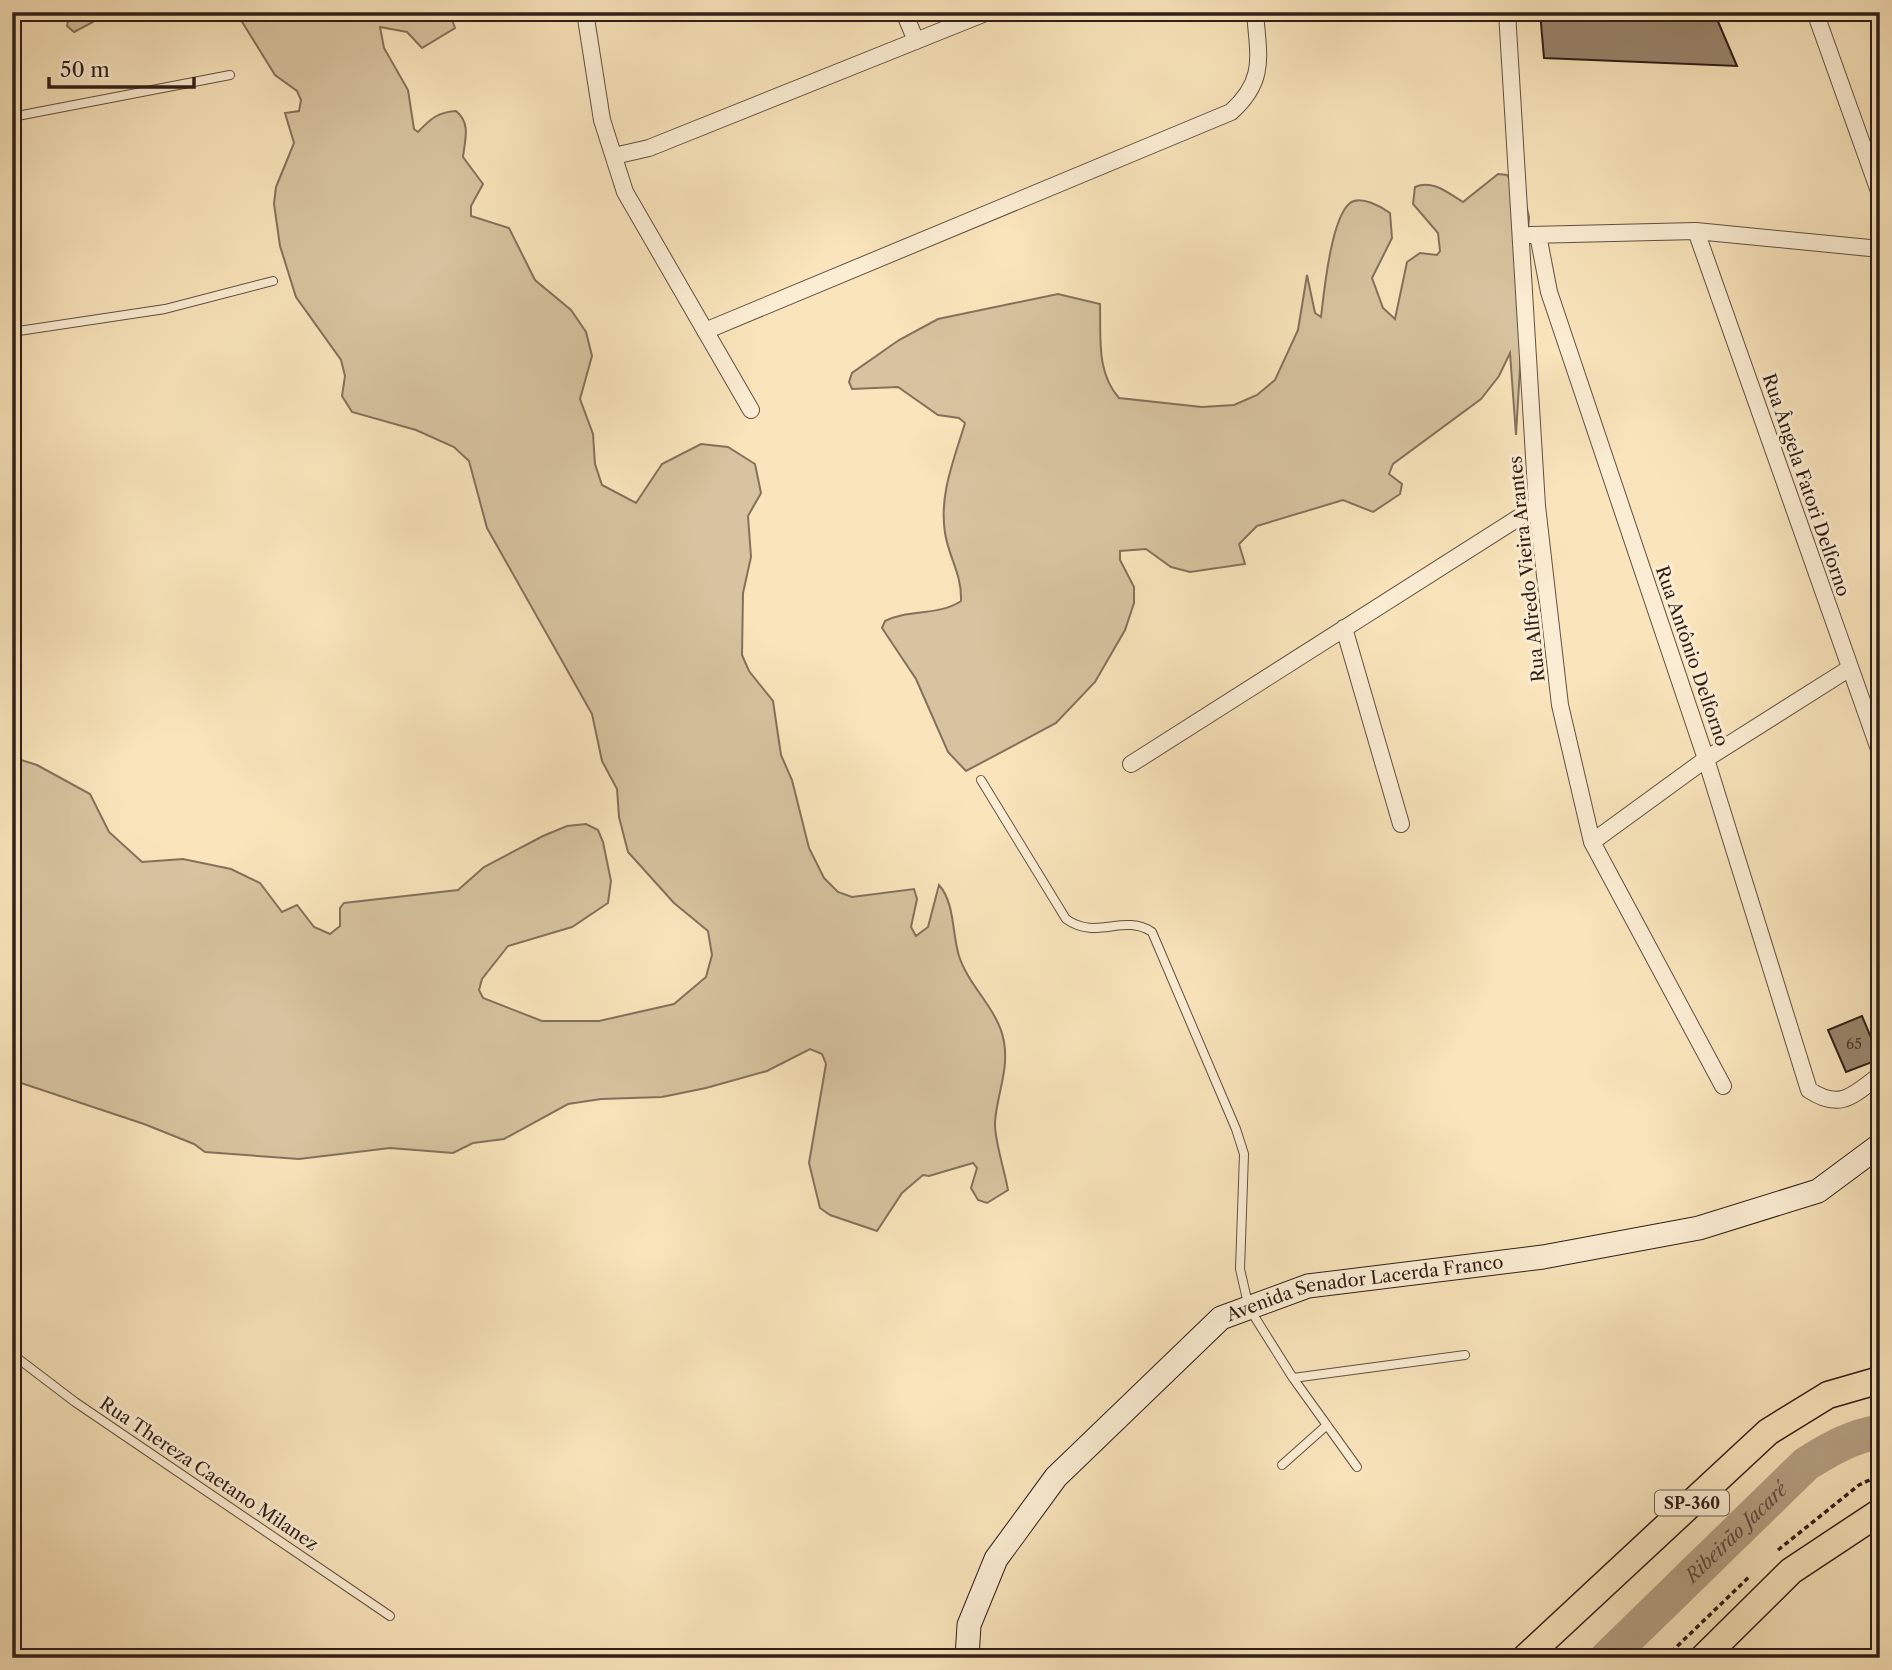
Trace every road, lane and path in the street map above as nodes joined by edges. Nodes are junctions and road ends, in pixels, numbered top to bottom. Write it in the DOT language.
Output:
graph roads {
  1 [pos="585,12"];
  2 [pos="904,12"];
  3 [pos="988,12"];
  4 [pos="1255,12"];
  5 [pos="1507,12"];
  6 [pos="1815,12"];
  7 [pos="916,41"];
  8 [pos="230,75"];
  9 [pos="12,117"];
  10 [pos="614,156"];
  11 [pos="1880,194"];
  12 [pos="1696,231"];
  13 [pos="1520,235"];
  14 [pos="1538,235"];
  15 [pos="1880,249"];
  16 [pos="273,281"];
  17 [pos="705,331"];
  18 [pos="12,332"];
  19 [pos="751,410"];
  20 [pos="1537,506"];
  21 [pos="1344,628"];
  22 [pos="1850,668"];
  23 [pos="1880,752"];
  24 [pos="1706,759"];
  25 [pos="1131,764"];
  26 [pos="981,780"];
  27 [pos="1401,824"];
  28 [pos="1592,842"];
  29 [pos="1880,1075"];
  30 [pos="1723,1086"];
  31 [pos="1880,1145"];
  32 [pos="1249,1308"];
  33 [pos="12,1353"];
  34 [pos="1465,1355"];
  35 [pos="1293,1378"];
  36 [pos="1880,1380"];
  37 [pos="1327,1425"];
  38 [pos="1282,1465"];
  39 [pos="1357,1467"];
  40 [pos="1880,1512"];
  41 [pos="390,1616"];
  42 [pos="967,1658"];
  43 [pos="1525,1658"];
  44 [pos="1703,1658"];
  1 -- 10 [label="street"];
  2 -- 7 [label="street"];
  3 -- 7 [label="street"];
  4 -- 17 [label="street"];
  5 -- 13 [label="street, Rua Alfredo Vieira Arantes"];
  6 -- 11 [label="street"];
  7 -- 10 [label="street"];
  8 -- 9 [label="lane"];
  10 -- 17 [label="street"];
  12 -- 14 [label="street"];
  12 -- 15 [label="street"];
  12 -- 22 [label="street, Rua Ângela Fatori Delforno"];
  13 -- 14 [label="street"];
  13 -- 20 [label="street, Rua Alfredo Vieira Arantes"];
  14 -- 24 [label="street, Rua Antônio Delforno"];
  16 -- 18 [label="lane"];
  17 -- 19 [label="street"];
  20 -- 21 [label="street"];
  20 -- 28 [label="street, Rua Alfredo Vieira Arantes"];
  21 -- 25 [label="street"];
  21 -- 27 [label="street"];
  22 -- 23 [label="street, Rua Ângela Fatori Delforno"];
  22 -- 24 [label="street"];
  24 -- 28 [label="street"];
  24 -- 29 [label="street, Rua Antônio Delforno"];
  26 -- 32 [label="lane"];
  28 -- 30 [label="street, Rua Alfredo Vieira Arantes"];
  31 -- 32 [label="main road, Avenida Senador Lacerda Franco"];
  32 -- 35 [label="lane"];
  32 -- 42 [label="main road, Avenida Senador Lacerda Franco"];
  33 -- 41 [label="lane, Rua Thereza Caetano Milanez"];
  34 -- 35 [label="lane"];
  35 -- 37 [label="lane"];
  36 -- 43 [label="main road, SP-360"];
  37 -- 38 [label="lane"];
  37 -- 39 [label="lane"];
  40 -- 44 [label="main road"];
}
